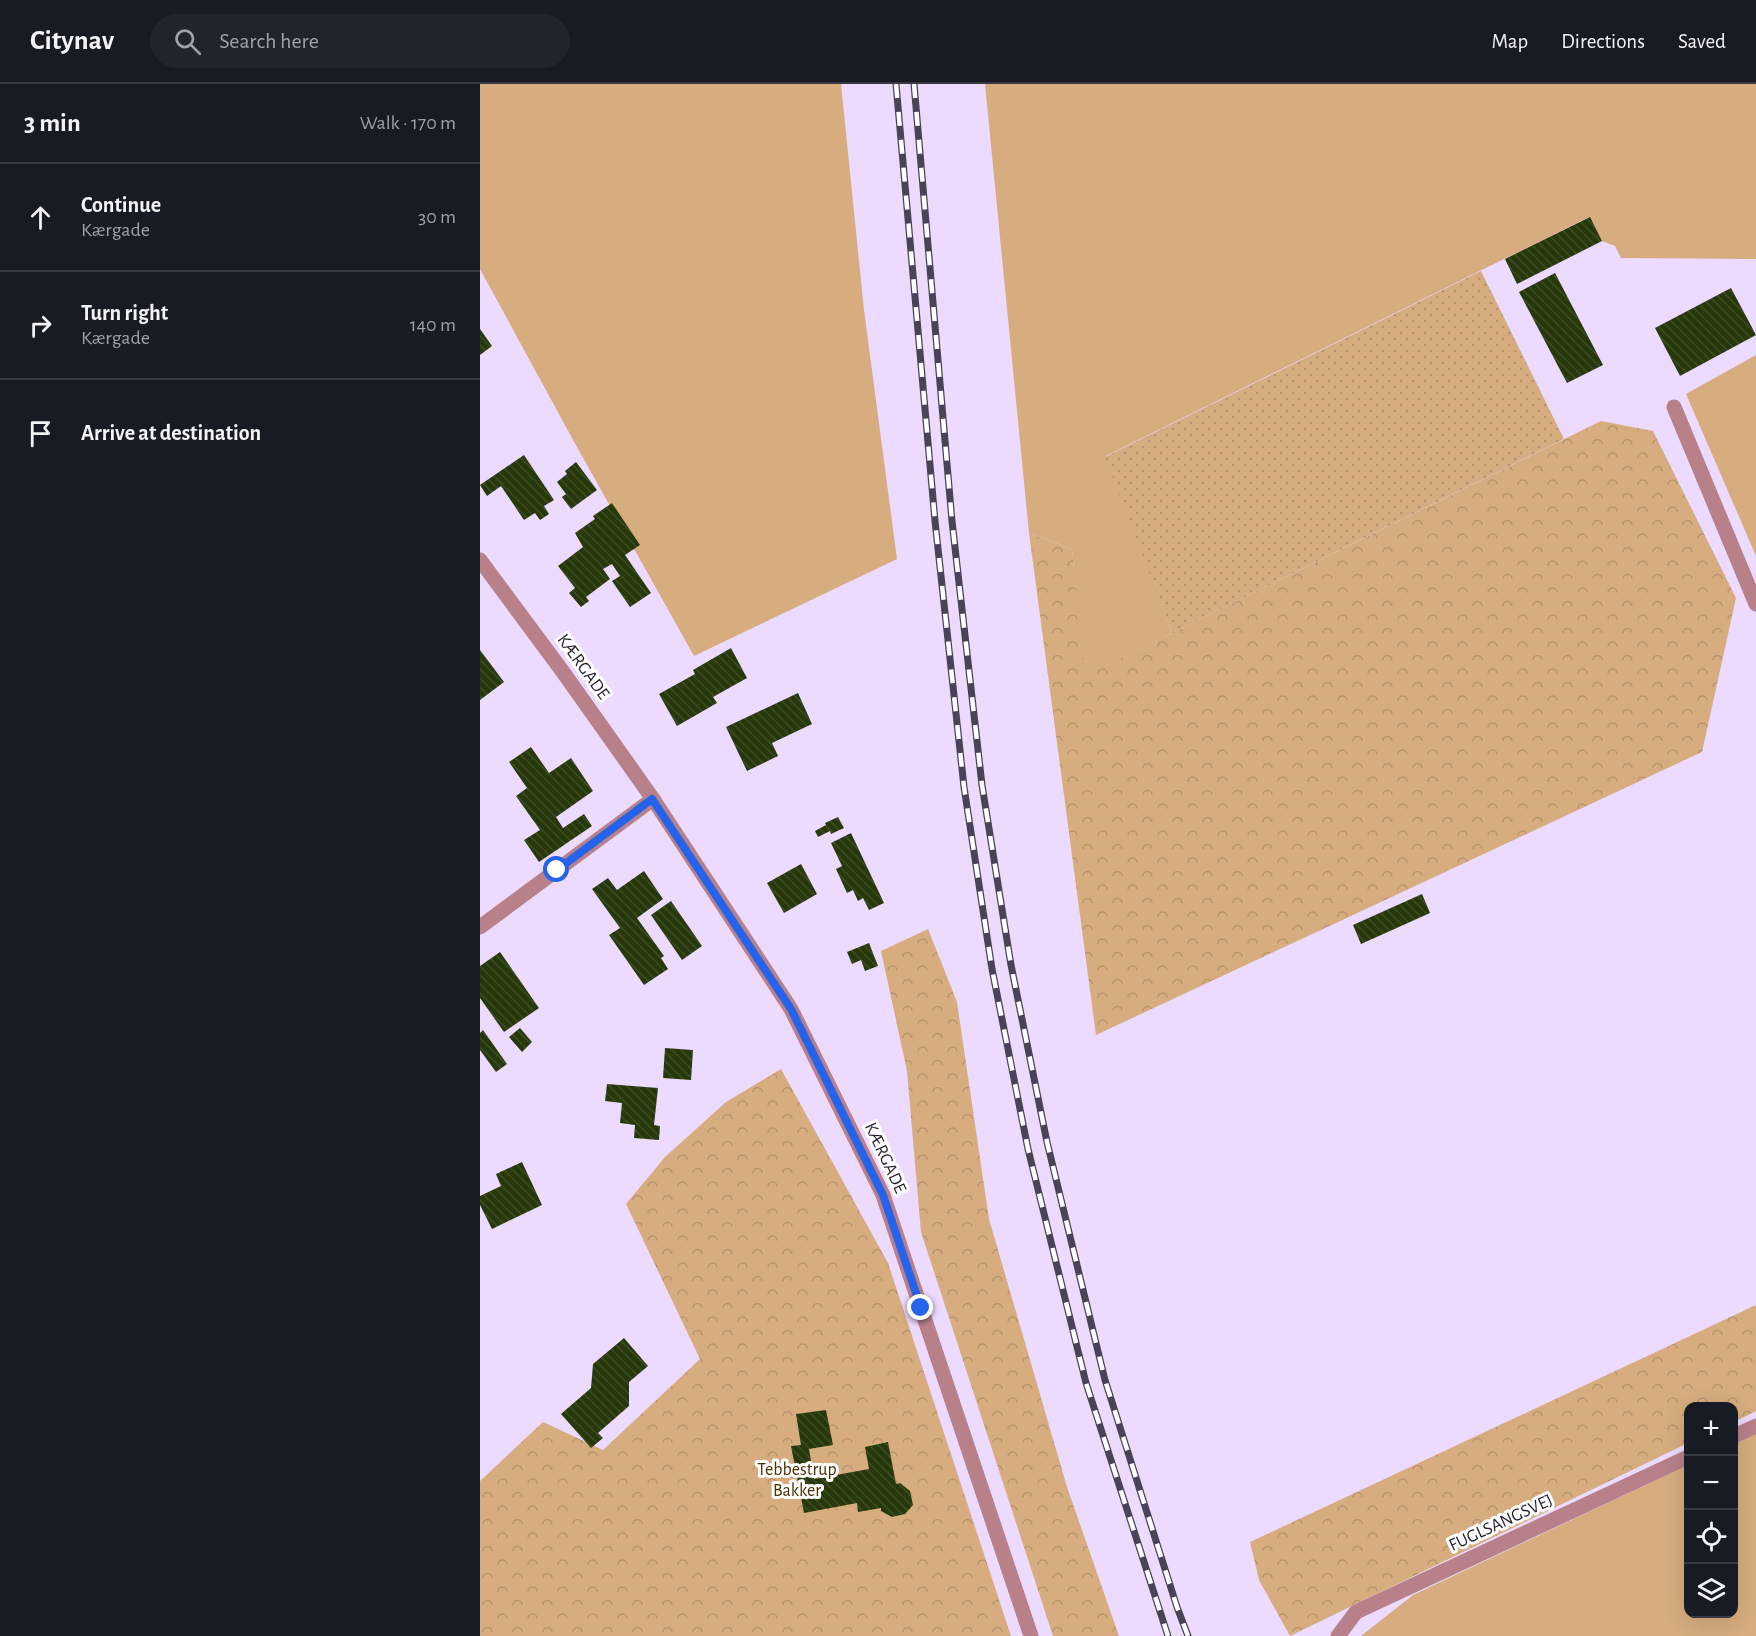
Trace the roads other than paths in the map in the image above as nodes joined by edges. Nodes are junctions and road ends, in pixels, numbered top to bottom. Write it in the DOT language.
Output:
graph roads {
  1 [pos="1674,407"];
  2 [pos="480,560"];
  3 [pos="1756,604"];
  4 [pos="652,799"];
  5 [pos="480,927"];
  6 [pos="1756,1426"];
  7 [pos="1738,1434"];
  8 [pos="1684,1459"];
  9 [pos="1031,1636"];
  10 [pos="1338,1636"];
  1 -- 3 [label="street"];
  2 -- 4 [label="street, KÆRGADE"];
  4 -- 5 [label="street"];
  4 -- 9 [label="street, KÆRGADE"];
  6 -- 7 [label="street"];
  8 -- 10 [label="street, FUGLSANGSVEJ"];
}
